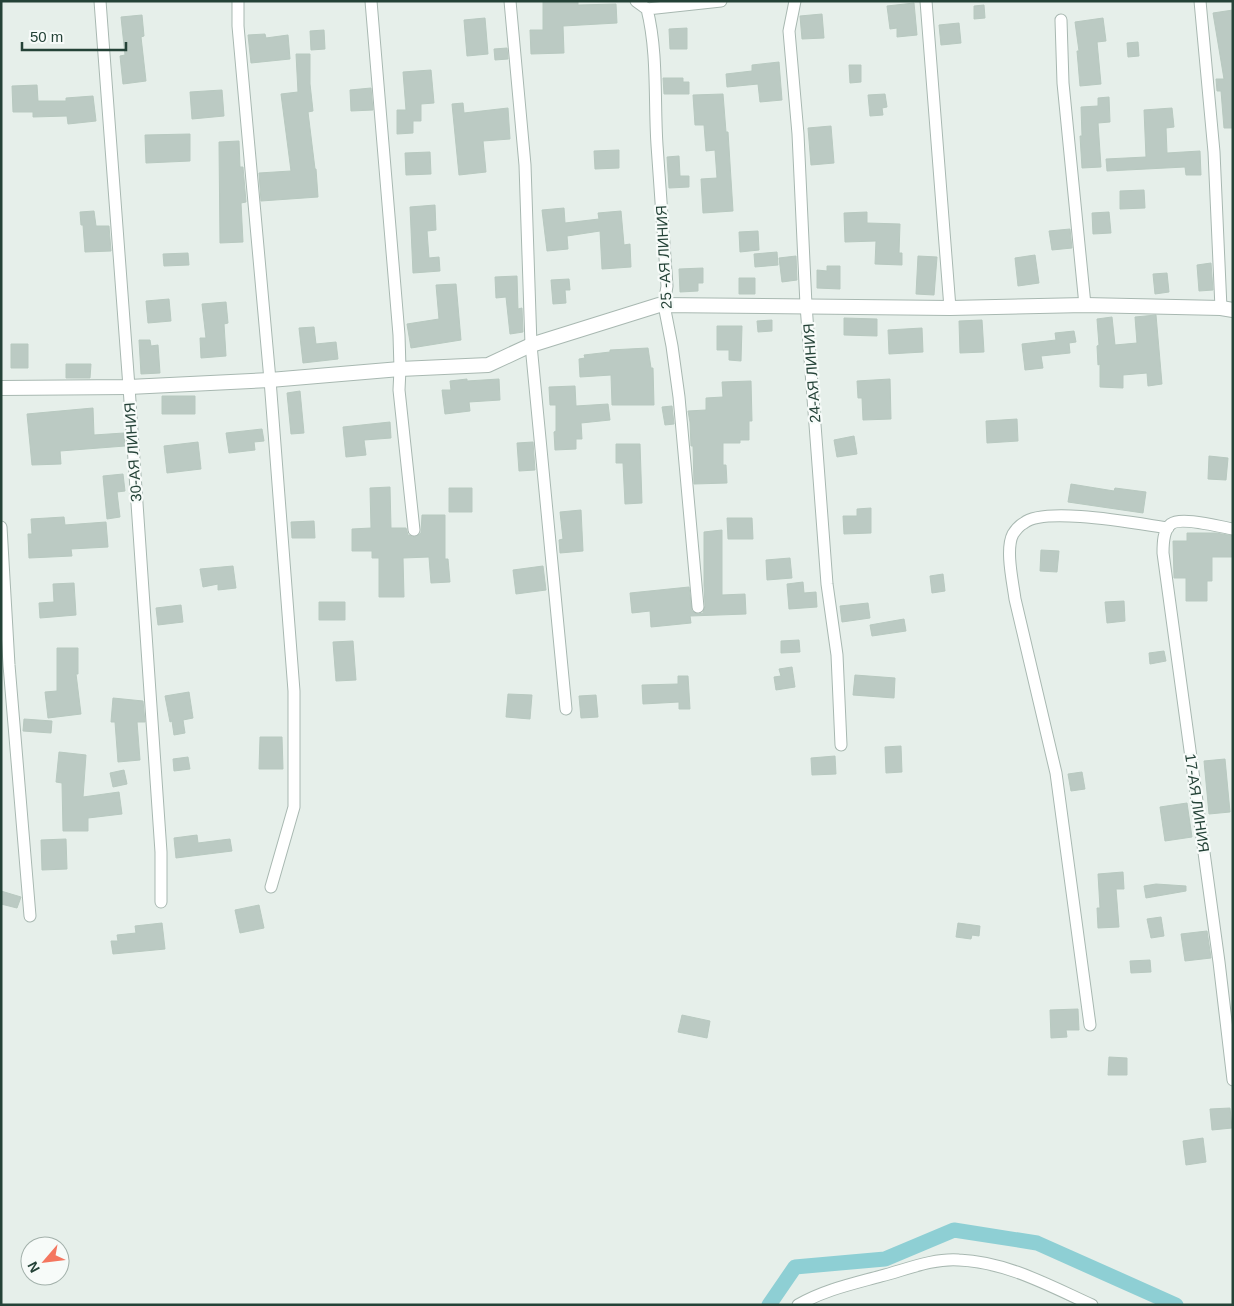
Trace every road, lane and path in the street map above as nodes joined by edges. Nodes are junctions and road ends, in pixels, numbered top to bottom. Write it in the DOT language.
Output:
graph roads {
  1 [pos="100,1"];
  2 [pos="238,1"];
  3 [pos="371,1"];
  4 [pos="510,1"];
  5 [pos="636,1"];
  6 [pos="721,1"];
  7 [pos="795,1"];
  8 [pos="926,1"];
  9 [pos="1200,1"];
  10 [pos="648,9"];
  11 [pos="1061,20"];
  12 [pos="664,305"];
  13 [pos="806,305"];
  14 [pos="1085,305"];
  15 [pos="950,308"];
  16 [pos="1227,309"];
  17 [pos="531,345"];
  18 [pos="400,369"];
  19 [pos="270,380"];
  20 [pos="1,388"];
  21 [pos="129,388"];
  22 [pos="1,527"];
  23 [pos="1168,528"];
  24 [pos="414,530"];
  25 [pos="1233,530"];
  26 [pos="698,608"];
  27 [pos="566,709"];
  28 [pos="842,745"];
  29 [pos="271,887"];
  30 [pos="161,902"];
  31 [pos="30,916"];
  32 [pos="1090,1025"];
  33 [pos="1233,1080"];
  34 [pos="798,1305"];
  35 [pos="1092,1305"];
  1 -- 21 [label="street, 30-АЯ ЛИНИЯ"];
  2 -- 19 [label="street"];
  3 -- 18 [label="street"];
  4 -- 17 [label="street"];
  5 -- 10 [label="street"];
  6 -- 10 [label="street"];
  7 -- 13 [label="street, 24-АЯ ЛИНИЯ"];
  8 -- 15 [label="street"];
  9 -- 16 [label="street"];
  10 -- 12 [label="street, 25 -АЯ ЛИНИЯ"];
  11 -- 14 [label="street"];
  12 -- 13 [label="street"];
  12 -- 17 [label="street"];
  12 -- 26 [label="street, 25 -АЯ ЛИНИЯ"];
  13 -- 15 [label="street"];
  13 -- 28 [label="street, 24-АЯ ЛИНИЯ"];
  14 -- 15 [label="street"];
  14 -- 16 [label="street"];
  17 -- 18 [label="street"];
  17 -- 27 [label="street"];
  18 -- 19 [label="street"];
  18 -- 24 [label="street"];
  19 -- 21 [label="street"];
  19 -- 29 [label="street"];
  20 -- 21 [label="street"];
  21 -- 30 [label="street, 30-АЯ ЛИНИЯ"];
  22 -- 31 [label="street"];
  23 -- 25 [label="street"];
  23 -- 32 [label="street"];
  23 -- 33 [label="street, 17-АЯ ЛИНИЯ"];
  34 -- 35 [label="street"];
}
